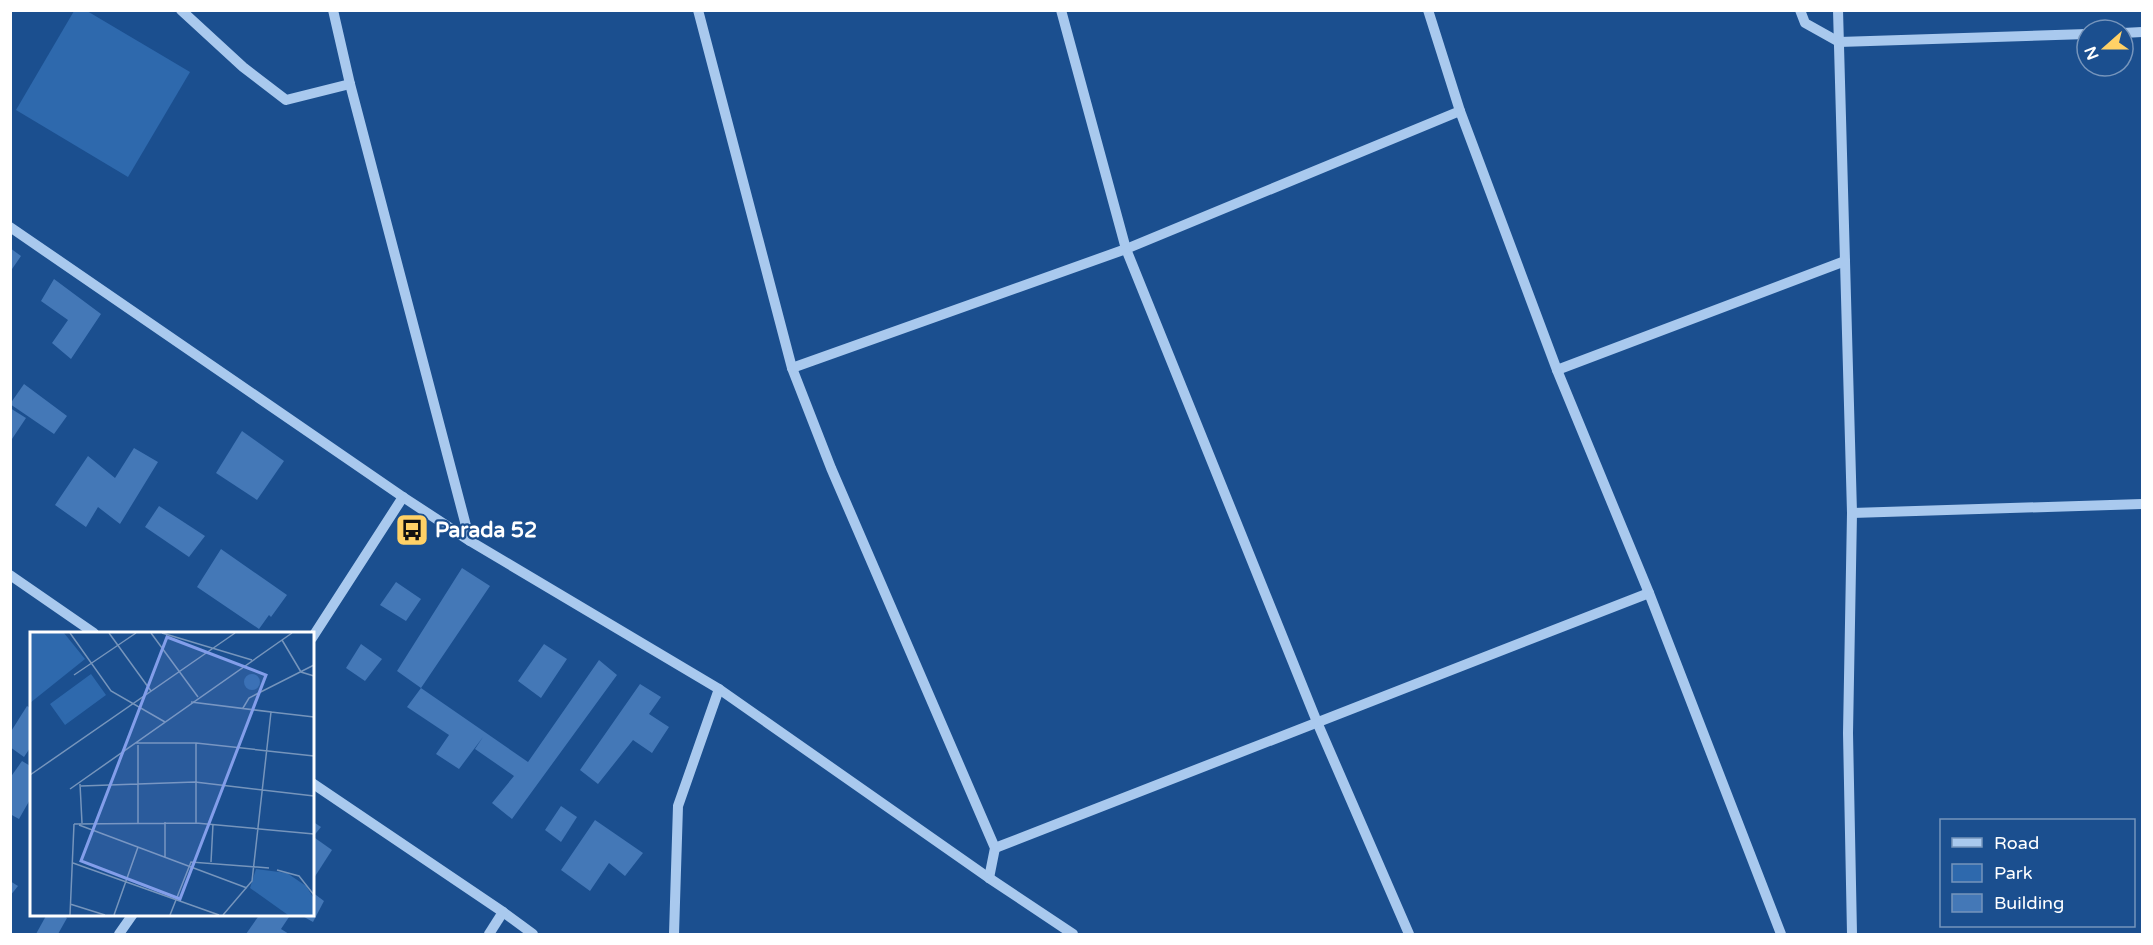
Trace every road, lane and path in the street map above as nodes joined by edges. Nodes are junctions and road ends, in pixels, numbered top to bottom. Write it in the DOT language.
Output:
graph roads {
  1 [pos="181,10"];
  2 [pos="333,10"];
  3 [pos="698,10"];
  4 [pos="1061,10"];
  5 [pos="1428,10"];
  6 [pos="1800,10"];
  7 [pos="1838,10"];
  8 [pos="2075,34"];
  9 [pos="1839,42"];
  10 [pos="350,84"];
  11 [pos="1460,111"];
  12 [pos="10,227"];
  13 [pos="1126,249"];
  14 [pos="1845,261"];
  15 [pos="792,368"];
  16 [pos="1557,370"];
  17 [pos="403,497"];
  18 [pos="2142,504"];
  19 [pos="1852,513"];
  20 [pos="470,541"];
  21 [pos="10,575"];
  22 [pos="1649,593"];
  23 [pos="93,632"];
  24 [pos="314,635"];
  25 [pos="719,689"];
  26 [pos="1317,722"];
  27 [pos="314,784"];
  28 [pos="994,848"];
  29 [pos="989,878"];
  30 [pos="503,912"];
  31 [pos="132,915"];
  32 [pos="119,934"];
  33 [pos="489,934"];
  34 [pos="533,934"];
  35 [pos="674,934"];
  36 [pos="1073,934"];
  37 [pos="1409,934"];
  38 [pos="1781,934"];
  39 [pos="1852,934"];
  1 -- 10 [label="street"];
  2 -- 10 [label="street"];
  3 -- 15 [label="street"];
  4 -- 13 [label="street"];
  5 -- 11 [label="street"];
  6 -- 9 [label="street"];
  7 -- 9 [label="street"];
  8 -- 9 [label="street"];
  9 -- 14 [label="street"];
  10 -- 20 [label="street"];
  11 -- 13 [label="street"];
  11 -- 16 [label="street"];
  12 -- 17 [label="street"];
  13 -- 15 [label="street"];
  13 -- 26 [label="street"];
  14 -- 16 [label="street"];
  14 -- 19 [label="street"];
  15 -- 28 [label="street"];
  16 -- 22 [label="street"];
  17 -- 20 [label="street"];
  17 -- 24 [label="street"];
  18 -- 19 [label="street"];
  19 -- 39 [label="street"];
  20 -- 25 [label="street"];
  21 -- 23 [label="street"];
  22 -- 26 [label="street"];
  22 -- 38 [label="street"];
  25 -- 29 [label="street"];
  25 -- 35 [label="street"];
  26 -- 28 [label="street"];
  26 -- 37 [label="street"];
  27 -- 30 [label="street"];
  28 -- 29 [label="street"];
  29 -- 36 [label="street"];
  30 -- 33 [label="street"];
  30 -- 34 [label="street"];
  31 -- 32 [label="street"];
}
